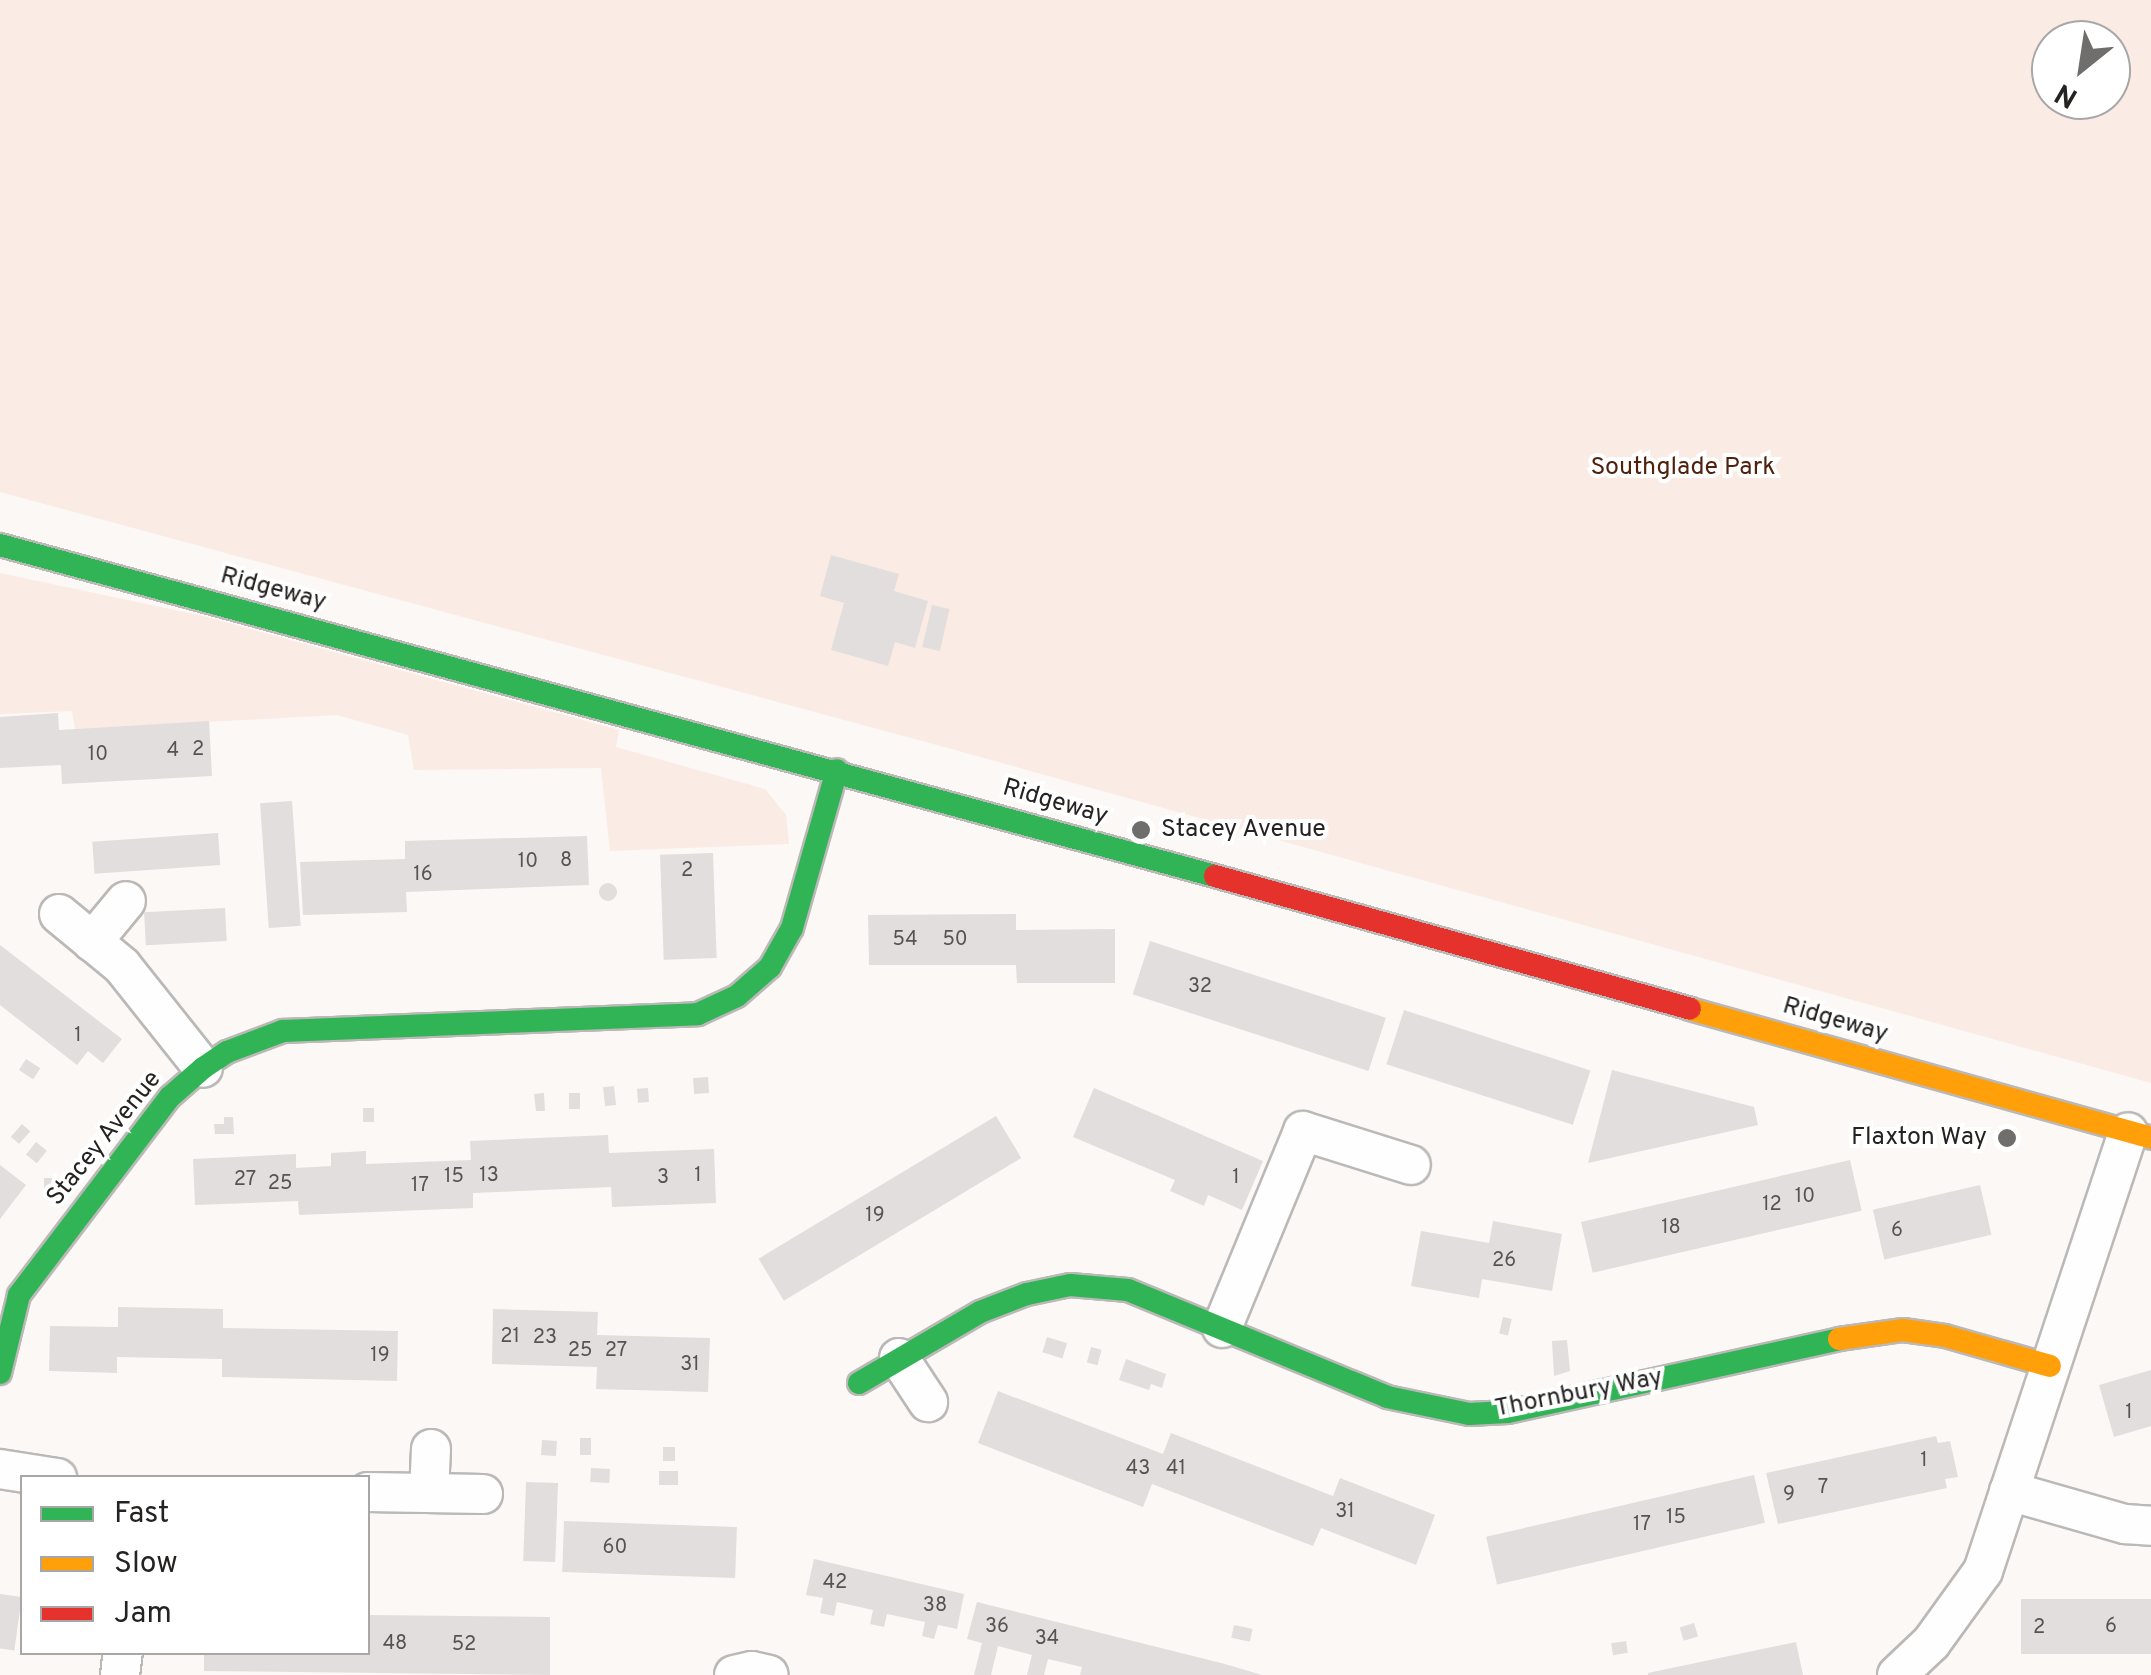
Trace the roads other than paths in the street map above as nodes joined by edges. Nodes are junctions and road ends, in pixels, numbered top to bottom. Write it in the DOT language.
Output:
graph roads {
  1 [pos="0,545"];
  2 [pos="837,770"];
  3 [pos="126,901"];
  4 [pos="58,914"];
  5 [pos="92,942"];
  6 [pos="202,1068"];
  7 [pos="2139,1135"];
  8 [pos="1411,1165"];
  9 [pos="10,1289"];
  10 [pos="1222,1328"];
  11 [pos="898,1358"];
  12 [pos="2050,1366"];
  13 [pos="0,1373"];
  14 [pos="859,1383"];
  15 [pos="928,1402"];
  16 [pos="431,1449"];
  17 [pos="0,1469"];
  18 [pos="39,1475"];
  19 [pos="2009,1491"];
  20 [pos="370,1492"];
  21 [pos="430,1493"];
  22 [pos="483,1494"];
  23 [pos="2151,1526"];
  24 [pos="734,1675"];
  25 [pos="769,1675"];
  26 [pos="1898,1675"];
  1 -- 2 [label="street, Ridgeway"];
  2 -- 6 [label="street, Stacey Avenue"];
  2 -- 7 [label="street, Ridgeway"];
  3 -- 5 [label="street"];
  4 -- 5 [label="street"];
  5 -- 6 [label="street"];
  6 -- 9 [label="street, Stacey Avenue"];
  7 -- 12 [label="street"];
  8 -- 10 [label="street"];
  9 -- 13 [label="street, Stacey Avenue"];
  10 -- 11 [label="street, Thornbury Way"];
  10 -- 12 [label="street, Thornbury Way"];
  11 -- 14 [label="street, Thornbury Way"];
  11 -- 15 [label="street"];
  12 -- 19 [label="street"];
  16 -- 21 [label="street"];
  17 -- 18 [label="street"];
  19 -- 23 [label="street"];
  19 -- 26 [label="street"];
  20 -- 21 [label="street"];
  21 -- 22 [label="street"];
  24 -- 25 [label="street"];
}
